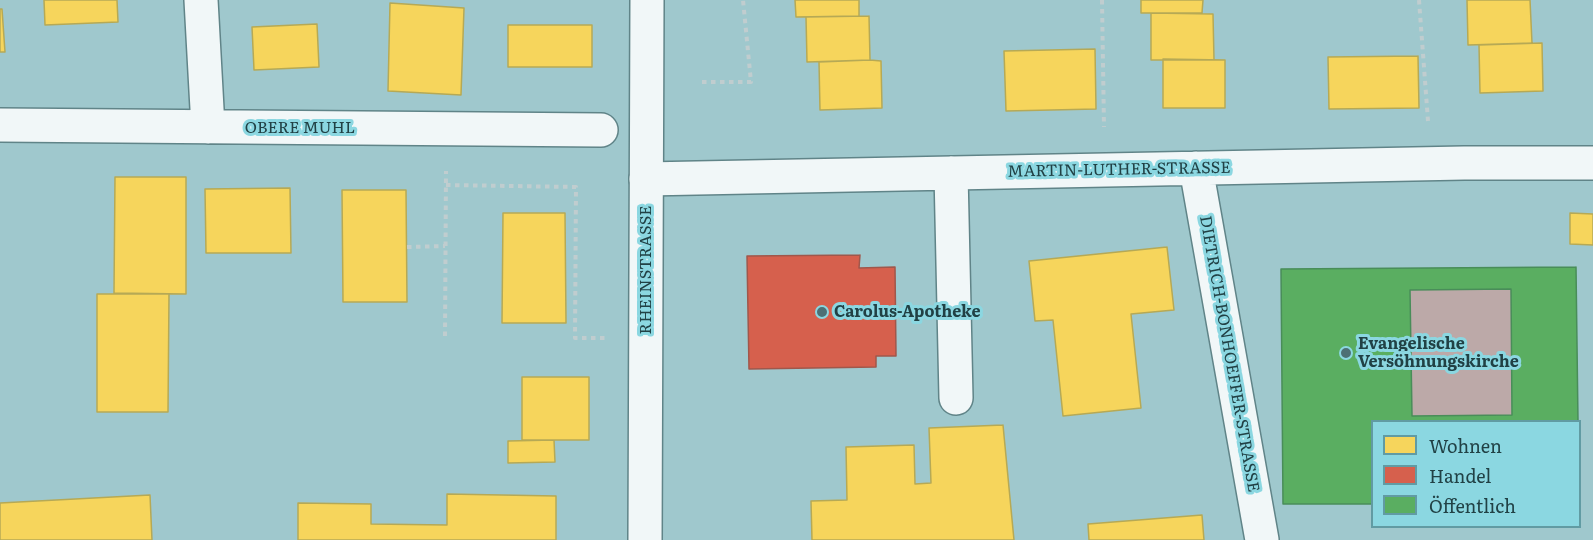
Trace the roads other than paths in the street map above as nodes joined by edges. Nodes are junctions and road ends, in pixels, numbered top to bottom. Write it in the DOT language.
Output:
graph roads {
  1 [pos="201,0"];
  2 [pos="646,0"];
  3 [pos="0,125"];
  4 [pos="208,127"];
  5 [pos="601,130"];
  6 [pos="1593,164"];
  7 [pos="1196,168"];
  8 [pos="951,173"];
  9 [pos="646,179"];
  10 [pos="956,398"];
  11 [pos="645,540"];
  12 [pos="1262,540"];
  1 -- 4 [label="street"];
  2 -- 9 [label="street, RHEINSTRASSE"];
  3 -- 4 [label="street, OBERE MUHL"];
  4 -- 5 [label="street, OBERE MUHL"];
  6 -- 7 [label="street, MARTIN-LUTHER-STRASSE"];
  7 -- 8 [label="street, MARTIN-LUTHER-STRASSE"];
  7 -- 12 [label="street, DIETRICH-BONHOEFFER-STRASSE"];
  8 -- 9 [label="street, MARTIN-LUTHER-STRASSE"];
  8 -- 10 [label="street"];
  9 -- 11 [label="street, RHEINSTRASSE"];
}
